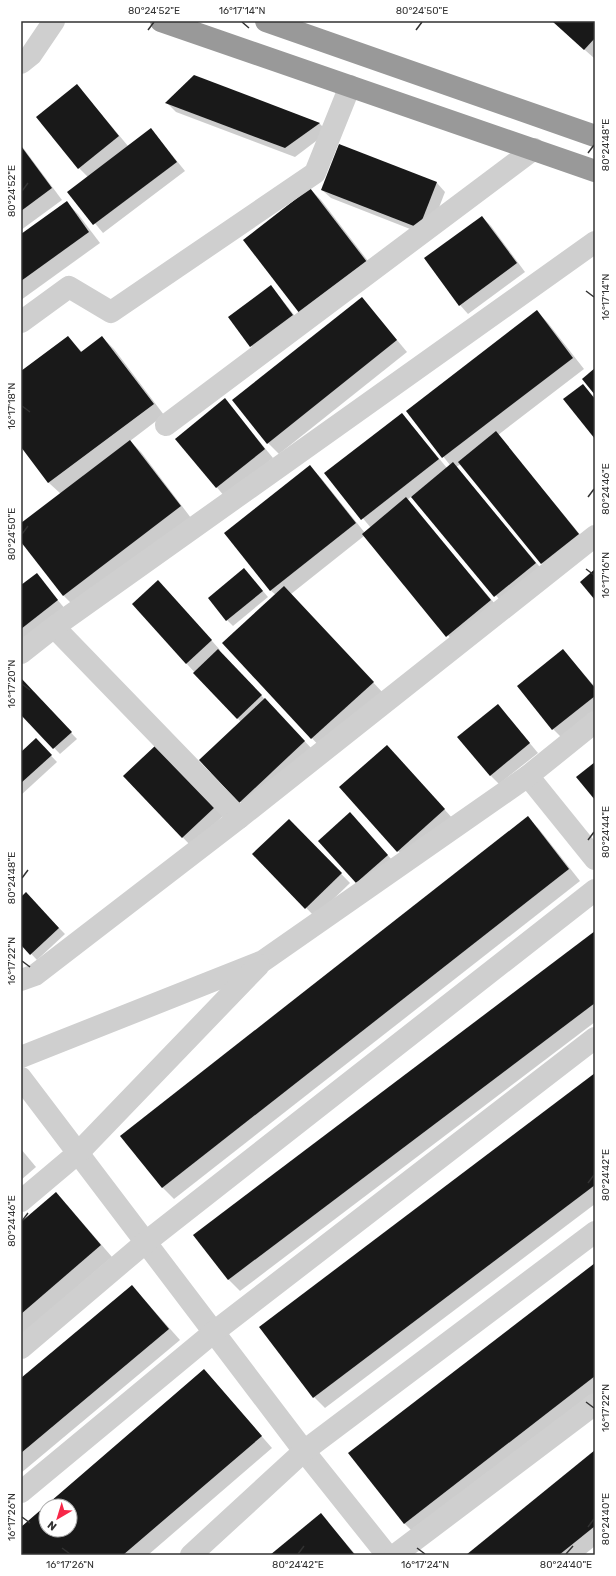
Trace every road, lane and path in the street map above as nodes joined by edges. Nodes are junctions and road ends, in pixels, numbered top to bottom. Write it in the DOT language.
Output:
graph roads {
  1 [pos="54,21"];
  2 [pos="161,21"];
  3 [pos="266,21"];
  4 [pos="21,63"];
  5 [pos="350,86"];
  6 [pos="595,136"];
  7 [pos="534,149"];
  8 [pos="595,171"];
  9 [pos="595,242"];
  10 [pos="21,322"];
  11 [pos="166,425"];
  12 [pos="595,536"];
  13 [pos="54,627"];
  14 [pos="21,653"];
  15 [pos="595,722"];
  16 [pos="528,776"];
  17 [pos="239,818"];
  18 [pos="595,859"];
  19 [pos="595,890"];
  20 [pos="263,961"];
  21 [pos="21,980"];
  22 [pos="595,1038"];
  23 [pos="21,1057"];
  24 [pos="21,1078"];
  25 [pos="78,1153"];
  26 [pos="21,1200"];
  27 [pos="595,1232"];
  28 [pos="146,1242"];
  29 [pos="214,1332"];
  30 [pos="21,1348"];
  31 [pos="595,1404"];
  32 [pos="304,1451"];
  33 [pos="21,1492"];
  34 [pos="191,1555"];
  35 [pos="387,1555"];
  36 [pos="396,1555"];
  1 -- 4 [label="street"];
  2 -- 5 [label="highway"];
  3 -- 6 [label="highway"];
  5 -- 7 [label="highway"];
  5 -- 10 [label="street"];
  7 -- 8 [label="highway"];
  7 -- 11 [label="street"];
  9 -- 13 [label="street"];
  12 -- 17 [label="street"];
  13 -- 14 [label="street"];
  13 -- 17 [label="street"];
  15 -- 16 [label="street"];
  16 -- 18 [label="street"];
  16 -- 20 [label="street"];
  17 -- 21 [label="street"];
  19 -- 28 [label="street"];
  20 -- 23 [label="street"];
  20 -- 25 [label="street"];
  22 -- 29 [label="street"];
  24 -- 25 [label="street"];
  25 -- 26 [label="street"];
  25 -- 28 [label="street"];
  27 -- 32 [label="street"];
  28 -- 29 [label="street"];
  28 -- 30 [label="street"];
  29 -- 32 [label="street"];
  29 -- 33 [label="street"];
  31 -- 36 [label="street"];
  32 -- 34 [label="street"];
  32 -- 35 [label="street"];
}
